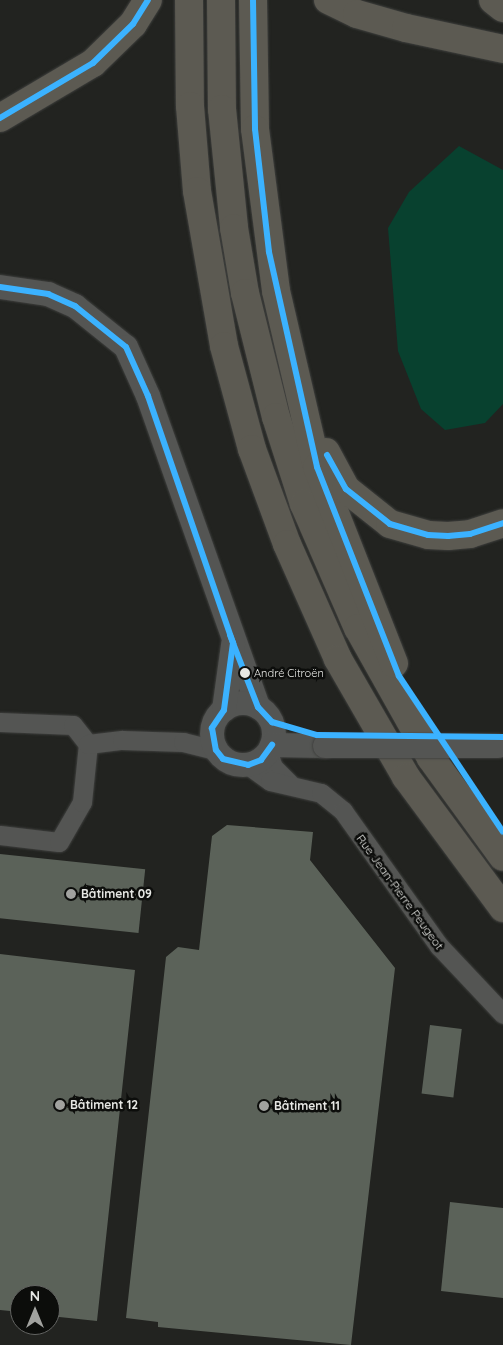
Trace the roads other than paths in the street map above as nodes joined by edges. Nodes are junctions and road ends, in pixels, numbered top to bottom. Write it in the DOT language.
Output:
graph roads {
  1 [pos="148,0"];
  2 [pos="189,0"];
  3 [pos="222,0"];
  4 [pos="253,0"];
  5 [pos="328,0"];
  6 [pos="493,0"];
  7 [pos="503,8"];
  8 [pos="503,49"];
  9 [pos="0,118"];
  10 [pos="0,287"];
  11 [pos="292,362"];
  12 [pos="503,523"];
  13 [pos="233,643"];
  14 [pos="224,710"];
  15 [pos="265,714"];
  16 [pos="0,722"];
  17 [pos="321,740"];
  18 [pos="498,742"];
  19 [pos="88,744"];
  20 [pos="270,749"];
  21 [pos="216,750"];
  22 [pos="248,765"];
  23 [pos="290,784"];
  24 [pos="503,832"];
  25 [pos="0,835"];
  26 [pos="503,857"];
  27 [pos="503,908"];
  28 [pos="503,1014"];
  1 -- 9 [label="highway"];
  2 -- 27 [label="highway"];
  3 -- 26 [label="highway"];
  4 -- 11 [label="highway"];
  5 -- 8 [label="highway"];
  6 -- 7 [label="highway"];
  10 -- 13 [label="street"];
  11 -- 12 [label="highway"];
  11 -- 24 [label="highway"];
  13 -- 14 [label="street"];
  13 -- 15 [label="street"];
  14 -- 15 [label="street"];
  14 -- 21 [label="street"];
  15 -- 17 [label="street"];
  15 -- 20 [label="street"];
  16 -- 19 [label="street"];
  17 -- 18 [label="street, bridge"];
  17 -- 20 [label="street"];
  19 -- 21 [label="street"];
  19 -- 25 [label="street"];
  20 -- 22 [label="street"];
  20 -- 23 [label="street, Rue Jean-Pierre Peugeot"];
  21 -- 22 [label="street"];
  22 -- 23 [label="street, Rue Jean-Pierre Peugeot"];
  23 -- 28 [label="street, Rue Jean-Pierre Peugeot"];
}
